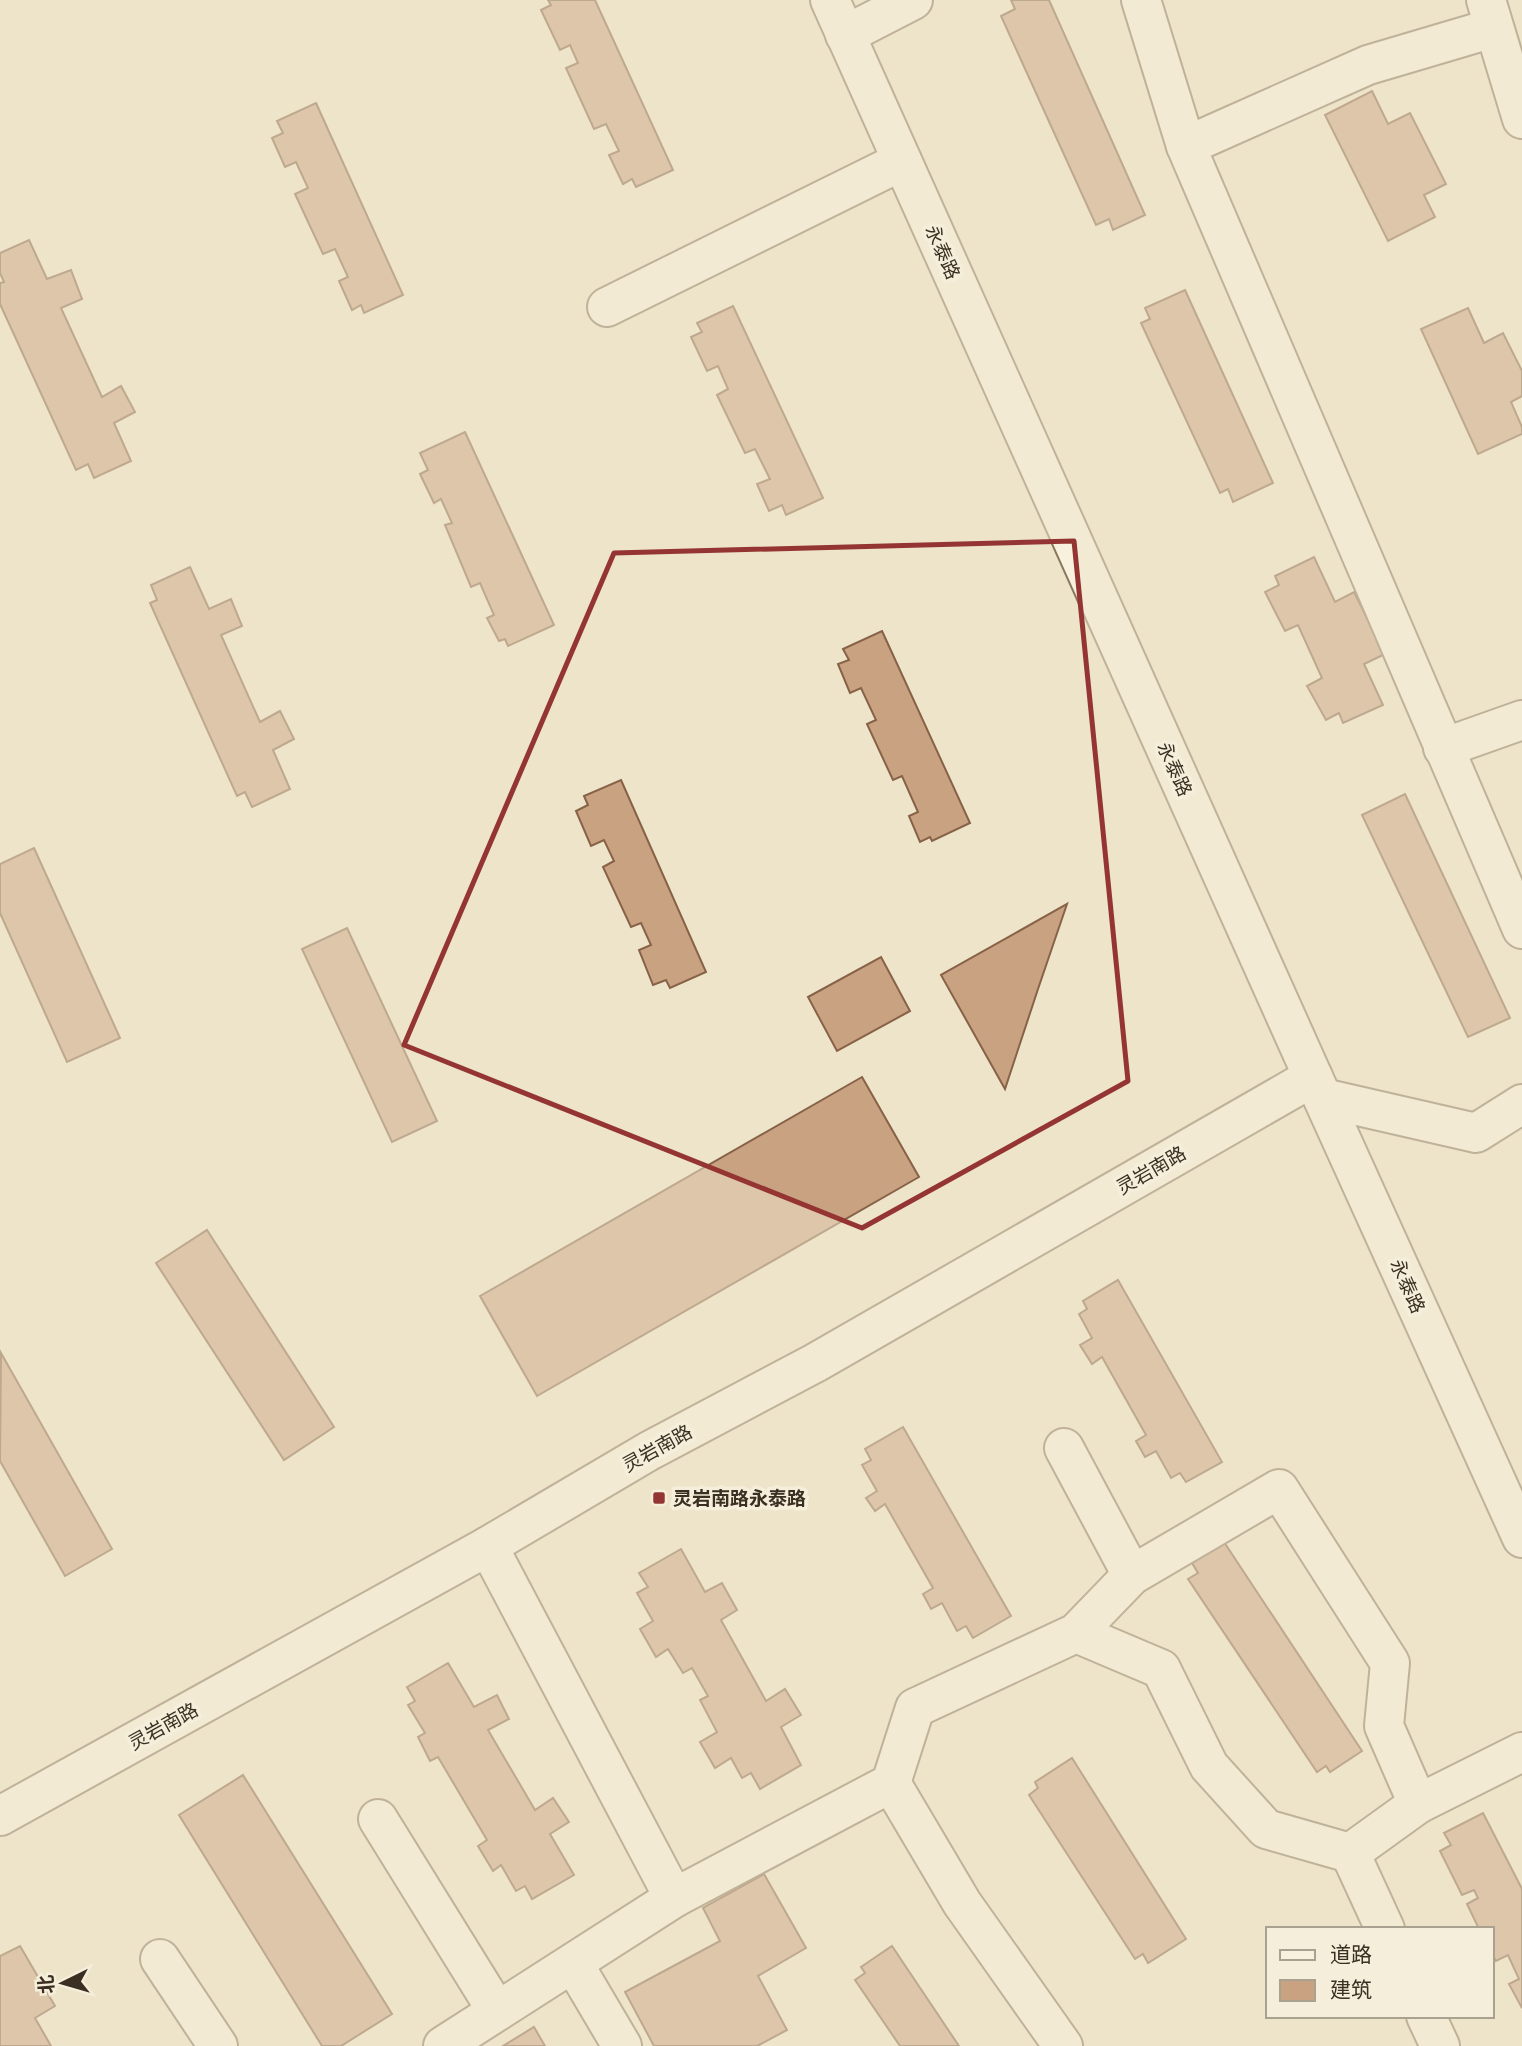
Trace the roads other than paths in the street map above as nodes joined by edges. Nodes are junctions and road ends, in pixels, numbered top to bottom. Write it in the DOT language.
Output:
graph roads {
  1 [pos="830,0"];
  2 [pos="913,0"];
  3 [pos="1141,0"];
  4 [pos="1489,14"];
  5 [pos="845,34"];
  6 [pos="1522,119"];
  7 [pos="1186,146"];
  8 [pos="902,161"];
  9 [pos="607,307"];
  10 [pos="1522,720"];
  11 [pos="1444,748"];
  12 [pos="1522,929"];
  13 [pos="1318,1087"];
  14 [pos="1522,1104"];
  15 [pos="1064,1448"];
  16 [pos="1522,1538"];
  17 [pos="488,1546"];
  18 [pos="1132,1575"];
  19 [pos="1076,1633"];
  20 [pos="1522,1752"];
  21 [pos="891,1783"];
  22 [pos="1418,1804"];
  23 [pos="0,1816"];
  24 [pos="378,1819"];
  25 [pos="1350,1853"];
  26 [pos="674,1898"];
  27 [pos="1384,1927"];
  28 [pos="160,1959"];
  29 [pos="573,1963"];
  30 [pos="497,2011"];
  31 [pos="1427,2018"];
  32 [pos="218,2046"];
  33 [pos="443,2046"];
  34 [pos="622,2046"];
  35 [pos="1063,2046"];
  36 [pos="1440,2046"];
  1 -- 5 [label="street, 永泰路"];
  2 -- 5 [label="street"];
  3 -- 7 [label="street"];
  4 -- 6 [label="street"];
  4 -- 7 [label="street"];
  5 -- 8 [label="street, 永泰路"];
  7 -- 11 [label="street"];
  8 -- 9 [label="street"];
  8 -- 13 [label="street, 永泰路"];
  10 -- 11 [label="street"];
  11 -- 12 [label="street"];
  13 -- 14 [label="street"];
  13 -- 16 [label="street, 永泰路"];
  13 -- 17 [label="street, 灵岩南路"];
  15 -- 18 [label="street"];
  17 -- 23 [label="street, 灵岩南路"];
  17 -- 26 [label="street"];
  18 -- 19 [label="street"];
  18 -- 22 [label="street"];
  19 -- 21 [label="street"];
  19 -- 25 [label="street"];
  20 -- 22 [label="street"];
  21 -- 26 [label="street"];
  21 -- 35 [label="street"];
  22 -- 25 [label="street"];
  24 -- 30 [label="street"];
  25 -- 27 [label="street"];
  26 -- 29 [label="street"];
  28 -- 32 [label="street"];
  29 -- 30 [label="street"];
  29 -- 34 [label="street"];
  30 -- 33 [label="street"];
  31 -- 36 [label="street"];
}
